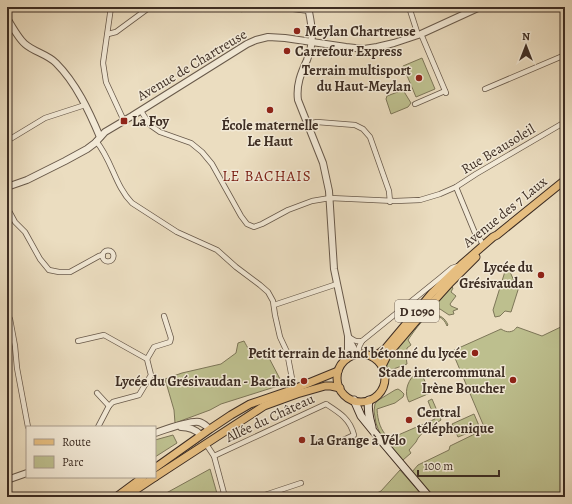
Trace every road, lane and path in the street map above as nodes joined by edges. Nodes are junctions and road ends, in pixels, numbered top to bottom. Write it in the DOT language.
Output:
graph roads {
  1 [pos="111,7"];
  2 [pos="150,7"];
  3 [pos="241,7"];
  4 [pos="245,7"];
  5 [pos="289,7"];
  6 [pos="409,7"];
  7 [pos="480,7"];
  8 [pos="309,9"];
  9 [pos="7,18"];
  10 [pos="108,34"];
  11 [pos="419,34"];
  12 [pos="311,42"];
  13 [pos="565,55"];
  14 [pos="485,89"];
  15 [pos="415,104"];
  16 [pos="85,105"];
  17 [pos="141,111"];
  18 [pos="124,121"];
  19 [pos="565,122"];
  20 [pos="307,124"];
  21 [pos="98,139"];
  22 [pos="7,140"];
  23 [pos="565,180"];
  24 [pos="7,187"];
  25 [pos="456,187"];
  26 [pos="7,196"];
  27 [pos="330,198"];
  28 [pos="390,202"];
  29 [pos="497,235"];
  30 [pos="483,246"];
  31 [pos="103,255"];
  32 [pos="461,264"];
  33 [pos="337,284"];
  34 [pos="274,305"];
  35 [pos="164,316"];
  36 [pos="10,318"];
  37 [pos="348,336"];
  38 [pos="78,341"];
  39 [pos="362,341"];
  40 [pos="359,354"];
  41 [pos="374,357"];
  42 [pos="147,358"];
  43 [pos="347,359"];
  44 [pos="382,366"];
  45 [pos="338,371"];
  46 [pos="340,388"];
  47 [pos="294,389"];
  48 [pos="97,393"];
  49 [pos="354,400"];
  50 [pos="369,400"];
  51 [pos="109,406"];
  52 [pos="28,426"];
  53 [pos="99,426"];
  54 [pos="174,427"];
  55 [pos="210,429"];
  56 [pos="374,432"];
  57 [pos="156,433"];
  58 [pos="201,434"];
  59 [pos="209,442"];
  60 [pos="339,442"];
  61 [pos="213,455"];
  62 [pos="156,467"];
  63 [pos="26,473"];
  64 [pos="156,476"];
  65 [pos="142,478"];
  66 [pos="154,478"];
  67 [pos="7,480"];
  68 [pos="301,483"];
  69 [pos="116,497"];
  70 [pos="125,497"];
  71 [pos="225,497"];
  72 [pos="259,497"];
  73 [pos="429,497"];
  1 -- 10 [label="street"];
  2 -- 10 [label="street"];
  3 -- 4 [label="street"];
  5 -- 8 [label="street"];
  6 -- 11 [label="street"];
  7 -- 11 [label="street, Avenue de Chartreuse"];
  8 -- 12 [label="street"];
  9 -- 16 [label="street"];
  10 -- 18 [label="street"];
  11 -- 12 [label="street, Avenue de Chartreuse"];
  11 -- 15 [label="street"];
  12 -- 17 [label="street, Avenue de Chartreuse"];
  12 -- 20 [label="street"];
  13 -- 14 [label="street"];
  16 -- 21 [label="street"];
  16 -- 22 [label="street"];
  17 -- 18 [label="street, Avenue de Chartreuse"];
  17 -- 27 [label="street"];
  18 -- 21 [label="street, Avenue de Chartreuse"];
  19 -- 25 [label="street, Rue Beausoleil"];
  20 -- 27 [label="street"];
  20 -- 28 [label="street"];
  21 -- 24 [label="street, Avenue de Chartreuse"];
  21 -- 34 [label="street"];
  23 -- 29 [label="main road, Avenue des 7 Laux / D 1090"];
  25 -- 28 [label="street"];
  25 -- 30 [label="street, Rue Beausoleil"];
  26 -- 31 [label="street"];
  27 -- 28 [label="street"];
  27 -- 33 [label="street"];
  29 -- 30 [label="main road, Avenue des 7 Laux / D 1090"];
  29 -- 44 [label="main road, D 1090"];
  30 -- 32 [label="main road, Avenue des 7 Laux / D 1090"];
  32 -- 39 [label="street, Avenue des 7 Laux"];
  32 -- 41 [label="main road, Avenue des 7 Laux / D 1090"];
  33 -- 34 [label="street"];
  33 -- 37 [label="street"];
  34 -- 47 [label="street"];
  35 -- 42 [label="street"];
  36 -- 52 [label="street"];
  37 -- 39 [label="street"];
  37 -- 40 [label="street"];
  37 -- 43 [label="street"];
  38 -- 42 [label="street"];
  39 -- 40 [label="street"];
  40 -- 41 [label="main road"];
  40 -- 43 [label="main road"];
  41 -- 44 [label="main road"];
  42 -- 51 [label="street"];
  43 -- 45 [label="main road"];
  44 -- 50 [label="main road"];
  45 -- 46 [label="main road"];
  45 -- 47 [label="main road"];
  46 -- 49 [label="main road"];
  46 -- 59 [label="main road"];
  47 -- 55 [label="main road"];
  48 -- 51 [label="street"];
  49 -- 50 [label="main road"];
  49 -- 56 [label="main road"];
  50 -- 56 [label="main road"];
  51 -- 53 [label="street"];
  54 -- 55 [label="street"];
  54 -- 57 [label="street"];
  54 -- 58 [label="street"];
  55 -- 58 [label="main road"];
  55 -- 59 [label="main road"];
  56 -- 73 [label="main road"];
  58 -- 59 [label="main road"];
  58 -- 62 [label="main road"];
  59 -- 61 [label="street"];
  59 -- 64 [label="main road"];
  60 -- 61 [label="street, Allée du Château"];
  61 -- 71 [label="street"];
  63 -- 67 [label="street"];
  65 -- 69 [label="main road"];
  66 -- 70 [label="main road"];
  68 -- 72 [label="street"];
}
